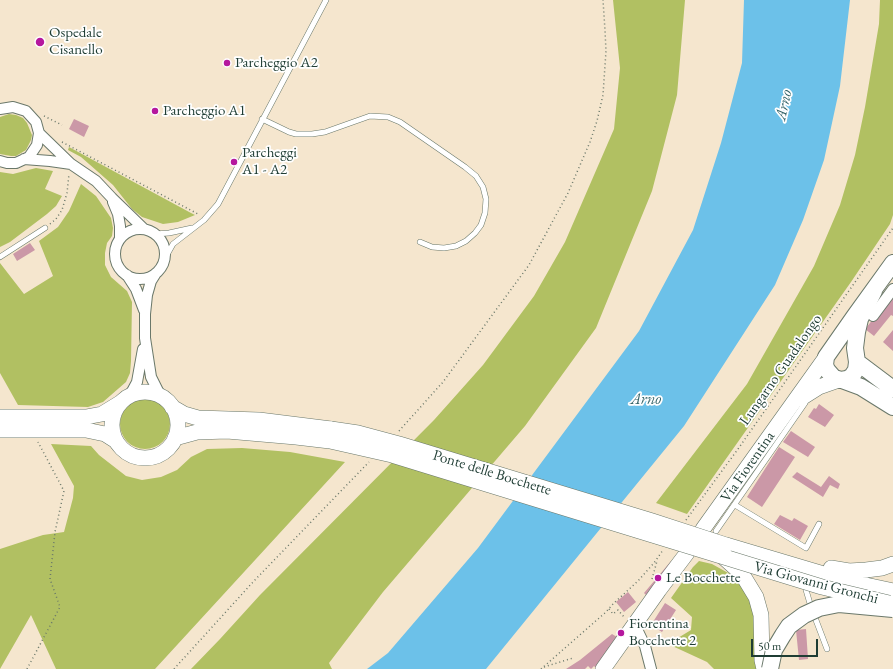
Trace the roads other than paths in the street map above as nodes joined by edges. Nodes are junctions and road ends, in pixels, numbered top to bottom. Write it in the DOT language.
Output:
graph roads {
  1 [pos="326,0"];
  2 [pos="3,106"];
  3 [pos="262,119"];
  4 [pos="39,133"];
  5 [pos="24,159"];
  6 [pos="0,161"];
  7 [pos="70,168"];
  8 [pos="112,198"];
  9 [pos="45,228"];
  10 [pos="193,228"];
  11 [pos="144,229"];
  12 [pos="155,234"];
  13 [pos="120,239"];
  14 [pos="420,242"];
  15 [pos="0,257"];
  16 [pos="164,260"];
  17 [pos="893,263"];
  18 [pos="156,273"];
  19 [pos="127,275"];
  20 [pos="893,289"];
  21 [pos="874,291"];
  22 [pos="145,314"];
  23 [pos="873,316"];
  24 [pos="145,338"];
  25 [pos="828,355"];
  26 [pos="856,360"];
  27 [pos="841,380"];
  28 [pos="893,390"];
  29 [pos="161,396"];
  30 [pos="125,399"];
  31 [pos="799,404"];
  32 [pos="172,407"];
  33 [pos="893,407"];
  34 [pos="0,417"];
  35 [pos="0,430"];
  36 [pos="330,435"];
  37 [pos="175,438"];
  38 [pos="116,441"];
  39 [pos="735,505"];
  40 [pos="819,524"];
  41 [pos="650,527"];
  42 [pos="710,530"];
  43 [pos="687,553"];
  44 [pos="722,556"];
  45 [pos="786,562"];
  46 [pos="893,564"];
  47 [pos="806,590"];
  48 [pos="893,591"];
  49 [pos="893,604"];
  50 [pos="811,607"];
  51 [pos="893,609"];
  52 [pos="814,615"];
  53 [pos="630,622"];
  54 [pos="827,649"];
  55 [pos="603,669"];
  56 [pos="651,669"];
  57 [pos="764,669"];
  58 [pos="770,669"];
  1 -- 3 [label="lane"];
  2 -- 4 [label="street"];
  3 -- 10 [label="lane"];
  3 -- 14 [label="lane"];
  4 -- 5 [label="street"];
  4 -- 7 [label="street"];
  5 -- 6 [label="street"];
  5 -- 7 [label="street"];
  7 -- 8 [label="street"];
  8 -- 11 [label="street"];
  8 -- 13 [label="street"];
  9 -- 15 [label="lane"];
  10 -- 12 [label="lane"];
  10 -- 16 [label="lane"];
  11 -- 12 [label="street"];
  11 -- 13 [label="street"];
  12 -- 16 [label="street"];
  13 -- 19 [label="street"];
  16 -- 18 [label="street"];
  17 -- 21 [label="main road, Via Fiorentina"];
  18 -- 19 [label="street"];
  18 -- 22 [label="street"];
  19 -- 22 [label="street"];
  20 -- 23 [label="street"];
  21 -- 25 [label="main road, Via Fiorentina"];
  21 -- 26 [label="main road, Via Fiorentina"];
  22 -- 24 [label="street"];
  24 -- 29 [label="street"];
  24 -- 30 [label="street"];
  25 -- 26 [label="main road"];
  25 -- 27 [label="main road"];
  25 -- 31 [label="main road, Via Fiorentina"];
  26 -- 27 [label="main road, Via Fiorentina"];
  26 -- 28 [label="main road"];
  27 -- 31 [label="main road, Via Fiorentina"];
  27 -- 33 [label="main road"];
  29 -- 30 [label="main road"];
  29 -- 32 [label="main road"];
  30 -- 34 [label="main road"];
  30 -- 38 [label="main road"];
  31 -- 39 [label="lane"];
  31 -- 42 [label="main road, Via Fiorentina"];
  32 -- 36 [label="main road"];
  32 -- 37 [label="main road"];
  35 -- 38 [label="main road"];
  36 -- 37 [label="main road"];
  36 -- 41 [label="main road, Ponte delle Bocchette, bridge"];
  37 -- 38 [label="main road"];
  39 -- 40 [label="lane"];
  39 -- 42 [label="lane"];
  41 -- 44 [label="main road, Via Giovanni Gronchi, bridge"];
  41 -- 45 [label="main road, Via Giovanni Gronchi, bridge"];
  43 -- 53 [label="main road"];
  44 -- 49 [label="main road, Via Giovanni Gronchi, bridge"];
  44 -- 57 [label="main road"];
  45 -- 46 [label="main road"];
  45 -- 48 [label="main road, Via Giovanni Gronchi"];
  47 -- 50 [label="lane"];
  51 -- 58 [label="main road, bridge"];
  52 -- 54 [label="lane"];
  53 -- 55 [label="main road"];
  53 -- 56 [label="street"];
}
